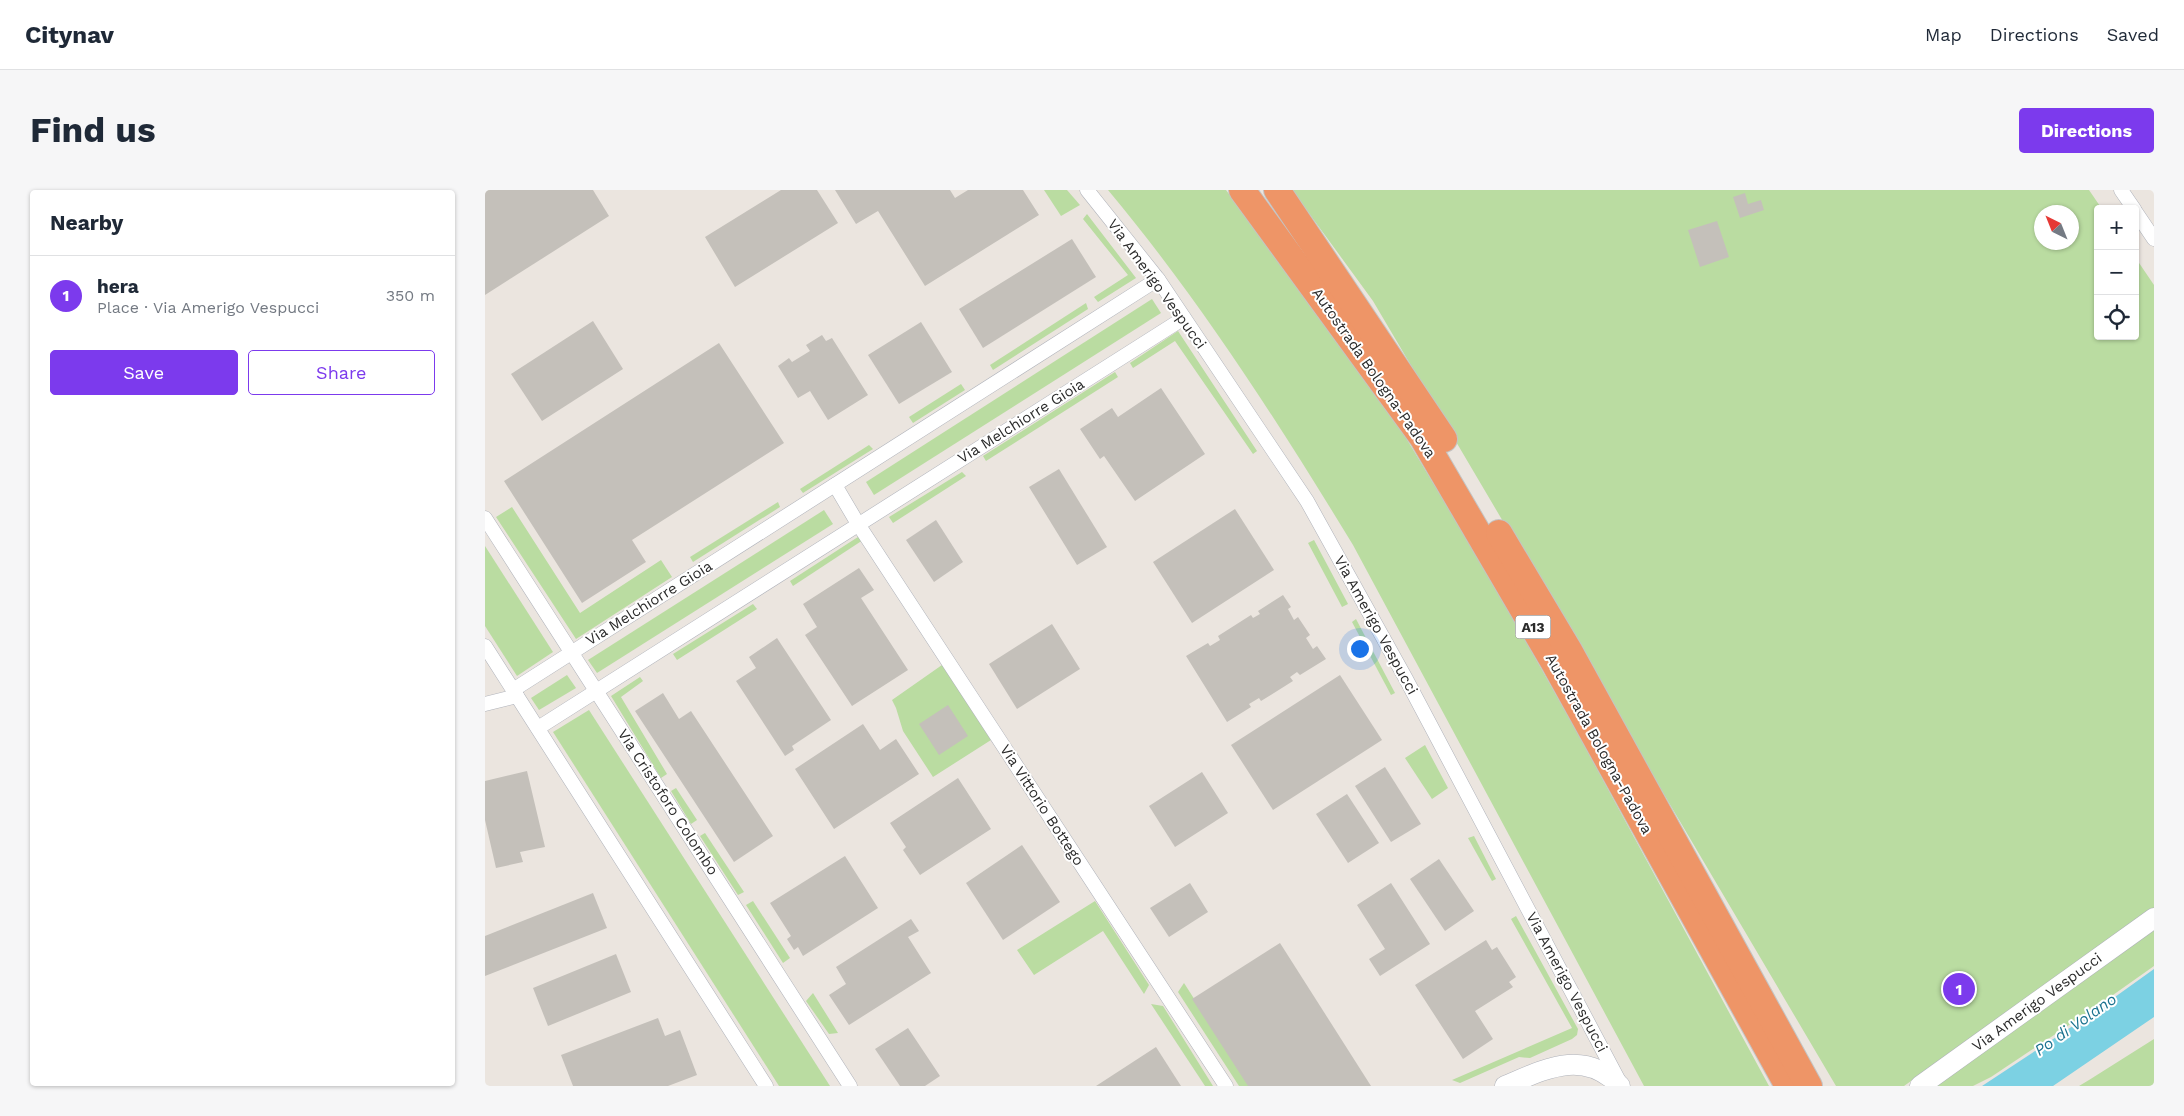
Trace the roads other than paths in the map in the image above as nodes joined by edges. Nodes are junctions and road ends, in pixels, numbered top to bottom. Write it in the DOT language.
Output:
graph roads {
  1 [pos="1087,190"];
  2 [pos="1242,190"];
  3 [pos="1277,190"];
  4 [pos="2121,190"];
  5 [pos="2131,205"];
  6 [pos="2139,217"];
  7 [pos="2154,239"];
  8 [pos="1158,280"];
  9 [pos="1183,318"];
  10 [pos="835,485"];
  11 [pos="485,518"];
  12 [pos="859,524"];
  13 [pos="485,646"];
  14 [pos="572,652"];
  15 [pos="597,690"];
  16 [pos="515,693"];
  17 [pos="485,704"];
  18 [pos="537,728"];
  19 [pos="2154,918"];
  20 [pos="766,1086"];
  21 [pos="851,1086"];
  22 [pos="1226,1086"];
  23 [pos="1505,1086"];
  24 [pos="1621,1086"];
  25 [pos="1788,1086"];
  26 [pos="1809,1086"];
  27 [pos="1921,1086"];
  1 -- 8 [label="street, Via Amerigo Vespucci"];
  2 -- 25 [label="highway, Autostrada Bologna-Padova / A13"];
  3 -- 26 [label="highway, Autostrada Bologna-Padova / A13"];
  4 -- 5 [label="street"];
  6 -- 7 [label="street"];
  8 -- 9 [label="street, Via Amerigo Vespucci"];
  8 -- 10 [label="street, Via Melchiorre Gioia"];
  9 -- 12 [label="street, Via Melchiorre Gioia"];
  9 -- 24 [label="street, Via Amerigo Vespucci"];
  10 -- 12 [label="street"];
  10 -- 14 [label="street, Via Melchiorre Gioia"];
  11 -- 14 [label="street, Via Cristoforo Colombo"];
  12 -- 15 [label="street, Via Melchiorre Gioia"];
  12 -- 22 [label="street, Via Vittorio Bottego"];
  13 -- 16 [label="street"];
  14 -- 15 [label="street, Via Cristoforo Colombo"];
  14 -- 16 [label="street, Via Melchiorre Gioia"];
  15 -- 18 [label="street, Via Melchiorre Gioia"];
  15 -- 21 [label="street, Via Cristoforo Colombo"];
  16 -- 17 [label="street, Via Melchiorre Gioia"];
  16 -- 18 [label="street"];
  18 -- 20 [label="street"];
  19 -- 27 [label="main road, Via Amerigo Vespucci"];
  23 -- 24 [label="main road"];
}
